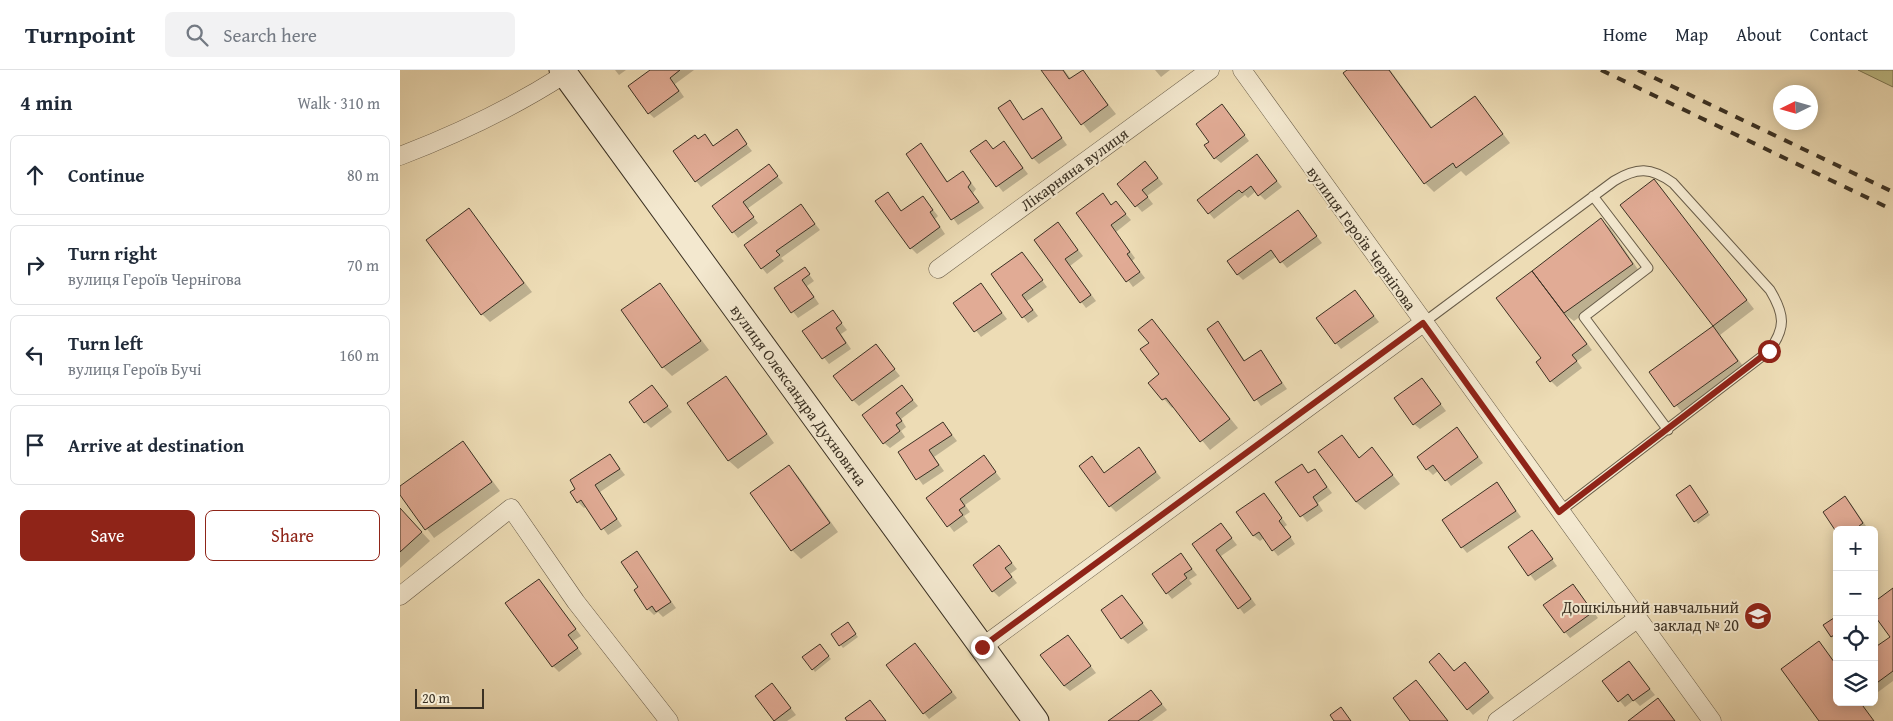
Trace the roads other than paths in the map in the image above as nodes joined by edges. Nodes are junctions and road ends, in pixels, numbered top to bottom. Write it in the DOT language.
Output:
graph roads {
  1 [pos="1210,70"];
  2 [pos="1242,70"];
  3 [pos="564,72"];
  4 [pos="400,156"];
  5 [pos="1593,196"];
  6 [pos="938,269"];
  7 [pos="1423,323"];
  8 [pos="1668,430"];
  9 [pos="1559,512"];
  10 [pos="400,596"];
  11 [pos="1636,619"];
  12 [pos="982,647"];
  13 [pos="669,721"];
  14 [pos="1036,721"];
  15 [pos="1497,721"];
  16 [pos="1712,721"];
  1 -- 6 [label="street, Лікарняна вулиця"];
  2 -- 7 [label="street, вулиця Героїв Чернігова"];
  3 -- 4 [label="street"];
  3 -- 12 [label="main road, вулиця Олександра Духновича"];
  5 -- 7 [label="lane"];
  5 -- 8 [label="lane"];
  5 -- 8 [label="lane"];
  7 -- 9 [label="street, вулиця Героїв Чернігова"];
  7 -- 12 [label="street"];
  8 -- 9 [label="lane"];
  9 -- 11 [label="street, вулиця Героїв Чернігова"];
  10 -- 13 [label="street"];
  11 -- 15 [label="street"];
  11 -- 16 [label="street, вулиця Героїв Чернігова"];
  12 -- 14 [label="main road, вулиця Олександра Духновича"];
}
